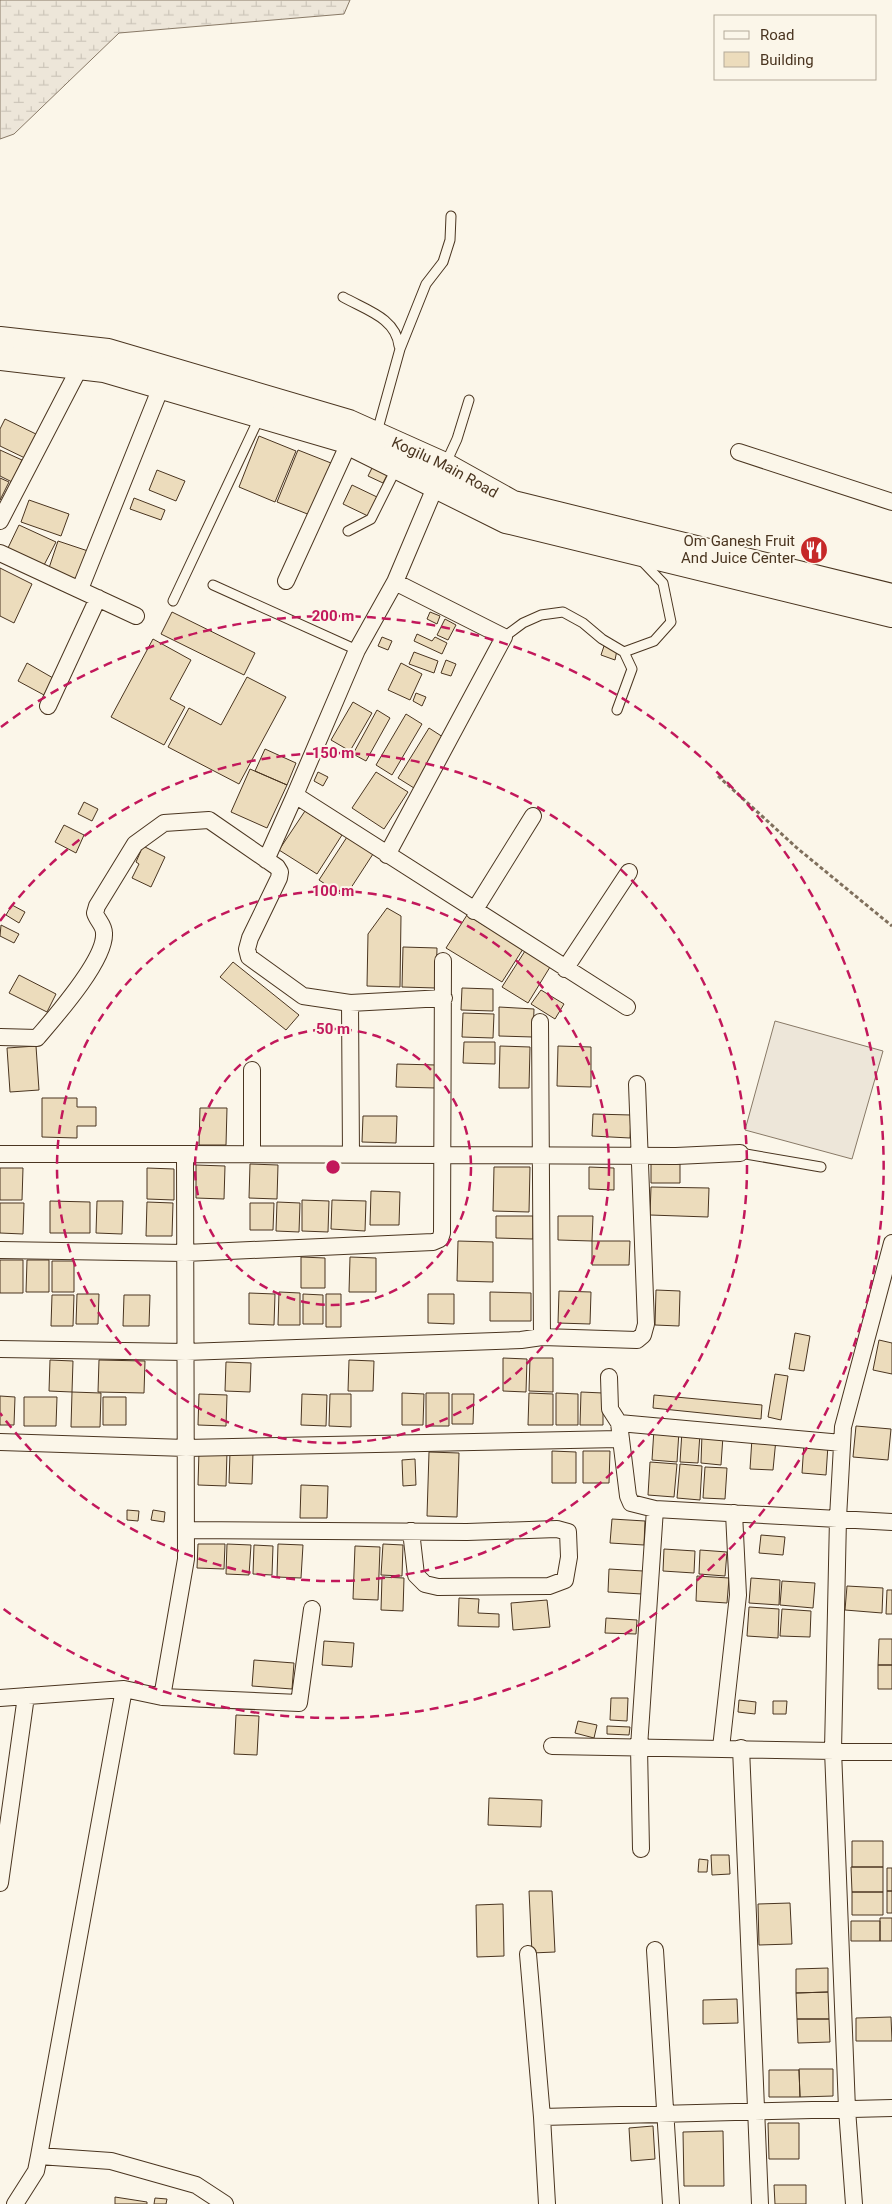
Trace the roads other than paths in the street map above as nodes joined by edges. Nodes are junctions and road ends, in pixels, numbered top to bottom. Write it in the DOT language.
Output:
graph roads {
  1 [pos="451,216"];
  2 [pos="344,297"];
  3 [pos="0,338"];
  4 [pos="400,349"];
  5 [pos="0,358"];
  6 [pos="80,367"];
  7 [pos="161,387"];
  8 [pos="469,400"];
  9 [pos="260,416"];
  10 [pos="376,435"];
  11 [pos="349,443"];
  12 [pos="739,452"];
  13 [pos="397,467"];
  14 [pos="440,475"];
  15 [pos="892,502"];
  16 [pos="0,521"];
  17 [pos="348,531"];
  18 [pos="633,552"];
  19 [pos="0,553"];
  20 [pos="286,581"];
  21 [pos="395,582"];
  22 [pos="213,585"];
  23 [pos="80,589"];
  24 [pos="892,596"];
  25 [pos="98,598"];
  26 [pos="173,601"];
  27 [pos="892,615"];
  28 [pos="136,616"];
  29 [pos="504,637"];
  30 [pos="357,650"];
  31 [pos="624,652"];
  32 [pos="48,706"];
  33 [pos="617,710"];
  34 [pos="295,795"];
  35 [pos="533,816"];
  36 [pos="387,854"];
  37 [pos="266,860"];
  38 [pos="629,872"];
  39 [pos="474,911"];
  40 [pos="443,961"];
  41 [pos="565,969"];
  42 [pos="444,998"];
  43 [pos="350,1002"];
  44 [pos="627,1007"];
  45 [pos="540,1022"];
  46 [pos="0,1037"];
  47 [pos="252,1070"];
  48 [pos="637,1084"];
  49 [pos="740,1153"];
  50 [pos="0,1154"];
  51 [pos="185,1154"];
  52 [pos="252,1154"];
  53 [pos="352,1155"];
  54 [pos="443,1155"];
  55 [pos="542,1156"];
  56 [pos="639,1156"];
  57 [pos="821,1166"];
  58 [pos="892,1243"];
  59 [pos="0,1250"];
  60 [pos="185,1253"];
  61 [pos="542,1337"];
  62 [pos="0,1349"];
  63 [pos="186,1352"];
  64 [pos="609,1377"];
  65 [pos="619,1431"];
  66 [pos="0,1442"];
  67 [pos="842,1443"];
  68 [pos="186,1448"];
  69 [pos="655,1509"];
  70 [pos="734,1512"];
  71 [pos="838,1518"];
  72 [pos="892,1522"];
  73 [pos="186,1530"];
  74 [pos="411,1531"];
  75 [pos="312,1609"];
  76 [pos="124,1689"];
  77 [pos="26,1696"];
  78 [pos="162,1697"];
  79 [pos="0,1698"];
  80 [pos="552,1746"];
  81 [pos="639,1747"];
  82 [pos="722,1748"];
  83 [pos="741,1748"];
  84 [pos="833,1750"];
  85 [pos="892,1752"];
  86 [pos="641,1849"];
  87 [pos="0,1883"];
  88 [pos="655,1950"];
  89 [pos="528,1954"];
  90 [pos="892,2108"];
  91 [pos="847,2109"];
  92 [pos="756,2112"];
  93 [pos="666,2114"];
  94 [pos="542,2117"];
  95 [pos="40,2156"];
  96 [pos="15,2204"];
  97 [pos="225,2204"];
  98 [pos="547,2204"];
  99 [pos="672,2204"];
  100 [pos="760,2204"];
  101 [pos="854,2204"];
  1 -- 4 [label="lane"];
  2 -- 4 [label="lane"];
  3 -- 10 [label="main road, Kogilu Main Road"];
  4 -- 10 [label="lane"];
  5 -- 6 [label="main road, Kogilu Main Road"];
  6 -- 7 [label="main road, Kogilu Main Road"];
  6 -- 16 [label="street"];
  7 -- 9 [label="main road, Kogilu Main Road"];
  7 -- 23 [label="street"];
  8 -- 14 [label="lane"];
  9 -- 11 [label="main road, Kogilu Main Road"];
  9 -- 26 [label="lane"];
  10 -- 14 [label="main road, Kogilu Main Road"];
  11 -- 13 [label="main road, Kogilu Main Road"];
  11 -- 20 [label="street"];
  12 -- 15 [label="street"];
  13 -- 14 [label="main road, Kogilu Main Road"];
  13 -- 17 [label="lane"];
  14 -- 18 [label="main road, Kogilu Main Road"];
  14 -- 21 [label="street"];
  14 -- 24 [label="main road, Kogilu Main Road"];
  18 -- 27 [label="main road, Kogilu Main Road"];
  18 -- 31 [label="lane"];
  19 -- 23 [label="street"];
  21 -- 29 [label="street"];
  21 -- 30 [label="street"];
  22 -- 30 [label="lane"];
  23 -- 25 [label="street"];
  25 -- 28 [label="street"];
  25 -- 32 [label="street"];
  29 -- 31 [label="lane"];
  29 -- 36 [label="street"];
  30 -- 34 [label="street"];
  31 -- 33 [label="lane"];
  34 -- 36 [label="street"];
  34 -- 37 [label="street"];
  35 -- 39 [label="street"];
  36 -- 39 [label="street"];
  37 -- 43 [label="street"];
  37 -- 46 [label="street"];
  38 -- 41 [label="street"];
  39 -- 41 [label="street"];
  40 -- 42 [label="street"];
  41 -- 44 [label="street"];
  42 -- 43 [label="street"];
  42 -- 54 [label="street"];
  43 -- 53 [label="street"];
  45 -- 55 [label="street"];
  47 -- 52 [label="street"];
  48 -- 56 [label="street"];
  49 -- 56 [label="street"];
  49 -- 57 [label="lane"];
  50 -- 51 [label="street"];
  51 -- 52 [label="street"];
  51 -- 60 [label="street"];
  52 -- 53 [label="street"];
  53 -- 54 [label="street"];
  54 -- 55 [label="street"];
  54 -- 60 [label="street"];
  55 -- 56 [label="street"];
  55 -- 61 [label="street"];
  56 -- 61 [label="street"];
  58 -- 67 [label="street"];
  59 -- 60 [label="street"];
  60 -- 63 [label="street"];
  61 -- 63 [label="street"];
  62 -- 63 [label="street"];
  63 -- 68 [label="street"];
  64 -- 65 [label="street"];
  65 -- 67 [label="street"];
  65 -- 68 [label="street"];
  65 -- 69 [label="street"];
  66 -- 68 [label="street"];
  67 -- 71 [label="street"];
  68 -- 73 [label="street"];
  69 -- 70 [label="street"];
  69 -- 81 [label="street"];
  70 -- 71 [label="street"];
  70 -- 82 [label="street"];
  71 -- 72 [label="street"];
  71 -- 84 [label="street"];
  73 -- 74 [label="street"];
  73 -- 78 [label="street"];
  74 -- 74 [label="street"];
  75 -- 78 [label="street"];
  76 -- 77 [label="street"];
  76 -- 78 [label="street"];
  76 -- 95 [label="street"];
  77 -- 79 [label="street"];
  77 -- 87 [label="street"];
  80 -- 81 [label="street"];
  81 -- 82 [label="street"];
  81 -- 86 [label="street"];
  82 -- 83 [label="street"];
  83 -- 84 [label="street"];
  83 -- 92 [label="street"];
  84 -- 85 [label="street"];
  84 -- 91 [label="street"];
  88 -- 93 [label="street"];
  89 -- 94 [label="street"];
  90 -- 91 [label="street"];
  91 -- 92 [label="street"];
  91 -- 101 [label="street"];
  92 -- 93 [label="street"];
  92 -- 100 [label="street"];
  93 -- 94 [label="street"];
  93 -- 99 [label="street"];
  94 -- 98 [label="street"];
  95 -- 96 [label="street"];
  95 -- 97 [label="street"];
}
